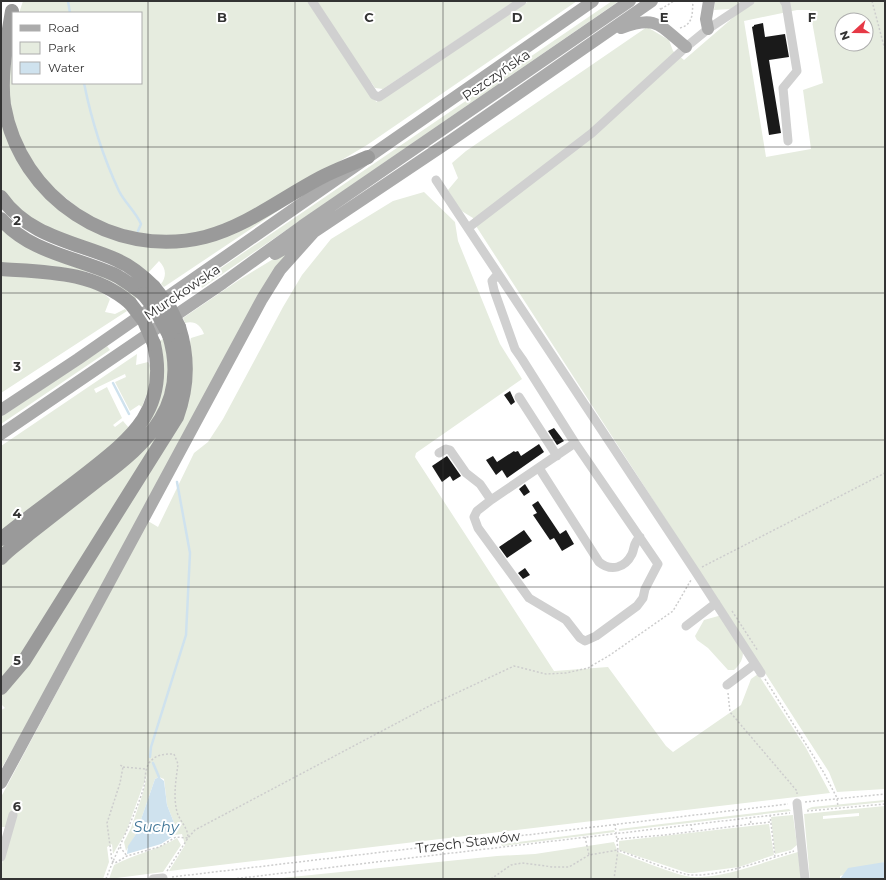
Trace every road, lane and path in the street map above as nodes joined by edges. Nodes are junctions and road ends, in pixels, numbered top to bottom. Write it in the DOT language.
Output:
graph roads {
  1 [pos="312,1"];
  2 [pos="522,1"];
  3 [pos="593,1"];
  4 [pos="630,1"];
  5 [pos="674,1"];
  6 [pos="693,1"];
  7 [pos="709,1"];
  8 [pos="750,1"];
  9 [pos="784,1"];
  10 [pos="872,1"];
  11 [pos="657,5"];
  12 [pos="14,6"];
  13 [pos="12,17"];
  14 [pos="667,19"];
  15 [pos="674,27"];
  16 [pos="708,29"];
  17 [pos="606,33"];
  18 [pos="1,40"];
  19 [pos="686,46"];
  20 [pos="885,50"];
  21 [pos="788,141"];
  22 [pos="368,157"];
  23 [pos="379,173"];
  24 [pos="436,180"];
  25 [pos="1,197"];
  26 [pos="1,219"];
  27 [pos="468,228"];
  28 [pos="314,232"];
  29 [pos="1,269"];
  30 [pos="498,275"];
  31 [pos="223,284"];
  32 [pos="149,290"];
  33 [pos="174,331"];
  34 [pos="519,397"];
  35 [pos="1,410"];
  36 [pos="1,434"];
  37 [pos="575,443"];
  38 [pos="439,453"];
  39 [pos="557,456"];
  40 [pos="538,468"];
  41 [pos="885,473"];
  42 [pos="491,500"];
  43 [pos="640,537"];
  44 [pos="1,539"];
  45 [pos="1,558"];
  46 [pos="695,571"];
  47 [pos="716,603"];
  48 [pos="686,626"];
  49 [pos="755,664"];
  50 [pos="761,673"];
  51 [pos="727,685"];
  52 [pos="1,688"];
  53 [pos="119,764"];
  54 [pos="123,767"];
  55 [pos="146,769"];
  56 [pos="1,783"];
  57 [pos="885,794"];
  58 [pos="836,798"];
  59 [pos="813,800"];
  60 [pos="797,803"];
  61 [pos="782,804"];
  62 [pos="885,804"];
  63 [pos="838,808"];
  64 [pos="798,812"];
  65 [pos="13,815"];
  66 [pos="770,815"];
  67 [pos="750,817"];
  68 [pos="771,822"];
  69 [pos="615,824"];
  70 [pos="691,824"];
  71 [pos="751,824"];
  72 [pos="4,831"];
  73 [pos="692,832"];
  74 [pos="616,833"];
  75 [pos="585,837"];
  76 [pos="188,838"];
  77 [pos="617,839"];
  78 [pos="120,847"];
  79 [pos="803,849"];
  80 [pos="618,850"];
  81 [pos="589,855"];
  82 [pos="127,856"];
  83 [pos="775,857"];
  84 [pos="1,858"];
  85 [pos="112,861"];
  86 [pos="163,878"];
  87 [pos="106,879"];
  88 [pos="153,879"];
  89 [pos="233,879"];
  90 [pos="492,879"];
  91 [pos="614,879"];
  92 [pos="805,879"];
  1 -- 2 [label="street"];
  3 -- 22 [label="main road, Pszczyńska"];
  4 -- 23 [label="main road, Pszczyńska"];
  5 -- 11 [label="path"];
  6 -- 15 [label="path"];
  7 -- 16 [label="main road"];
  8 -- 16 [label="street"];
  9 -- 21 [label="street"];
  10 -- 20 [label="path"];
  11 -- 14 [label="path"];
  11 -- 17 [label="main road"];
  12 -- 18 [label="highway"];
  13 -- 22 [label="highway"];
  16 -- 19 [label="street"];
  17 -- 19 [label="main road"];
  17 -- 28 [label="main road"];
  19 -- 27 [label="street"];
  22 -- 35 [label="main road, Murckowska"];
  23 -- 31 [label="main road, Murckowska"];
  24 -- 27 [label="street"];
  25 -- 32 [label="highway"];
  26 -- 32 [label="highway"];
  27 -- 30 [label="street"];
  28 -- 31 [label="main road"];
  28 -- 56 [label="main road"];
  29 -- 44 [label="highway, bridge"];
  30 -- 37 [label="street"];
  30 -- 46 [label="street"];
  31 -- 36 [label="main road, Murckowska"];
  32 -- 33 [label="highway, bridge"];
  33 -- 45 [label="highway"];
  33 -- 52 [label="highway"];
  34 -- 39 [label="street"];
  37 -- 39 [label="street"];
  37 -- 43 [label="street"];
  38 -- 42 [label="street"];
  39 -- 40 [label="street"];
  40 -- 42 [label="street"];
  40 -- 43 [label="street"];
  41 -- 46 [label="path"];
  42 -- 43 [label="street"];
  46 -- 47 [label="street"];
  46 -- 76 [label="path"];
  47 -- 48 [label="street"];
  47 -- 49 [label="street"];
  49 -- 50 [label="street"];
  49 -- 51 [label="street"];
  50 -- 58 [label="path"];
  51 -- 60 [label="path"];
  53 -- 54 [label="path"];
  54 -- 55 [label="path"];
  54 -- 85 [label="path"];
  55 -- 76 [label="path"];
  55 -- 78 [label="path"];
  57 -- 58 [label="path"];
  58 -- 59 [label="path"];
  58 -- 63 [label="path"];
  60 -- 64 [label="street"];
  61 -- 69 [label="path, Trzech Stawów"];
  62 -- 63 [label="path"];
  63 -- 64 [label="path"];
  64 -- 66 [label="path"];
  64 -- 79 [label="street"];
  65 -- 72 [label="street"];
  66 -- 67 [label="path"];
  66 -- 68 [label="path"];
  67 -- 70 [label="path"];
  67 -- 71 [label="path"];
  68 -- 71 [label="path"];
  68 -- 83 [label="path"];
  69 -- 74 [label="path"];
  69 -- 86 [label="path, Trzech Stawów"];
  70 -- 73 [label="path"];
  70 -- 74 [label="path"];
  71 -- 73 [label="path"];
  72 -- 84 [label="street"];
  73 -- 77 [label="path"];
  74 -- 75 [label="path"];
  74 -- 77 [label="path"];
  75 -- 81 [label="path"];
  75 -- 89 [label="path"];
  76 -- 82 [label="path"];
  76 -- 86 [label="path"];
  77 -- 80 [label="path"];
  78 -- 82 [label="path"];
  78 -- 85 [label="path"];
  79 -- 83 [label="path"];
  79 -- 92 [label="street"];
  80 -- 81 [label="path"];
  80 -- 83 [label="path"];
  80 -- 91 [label="path"];
  81 -- 90 [label="path"];
  82 -- 85 [label="path"];
  85 -- 87 [label="path"];
  86 -- 88 [label="street"];
}
